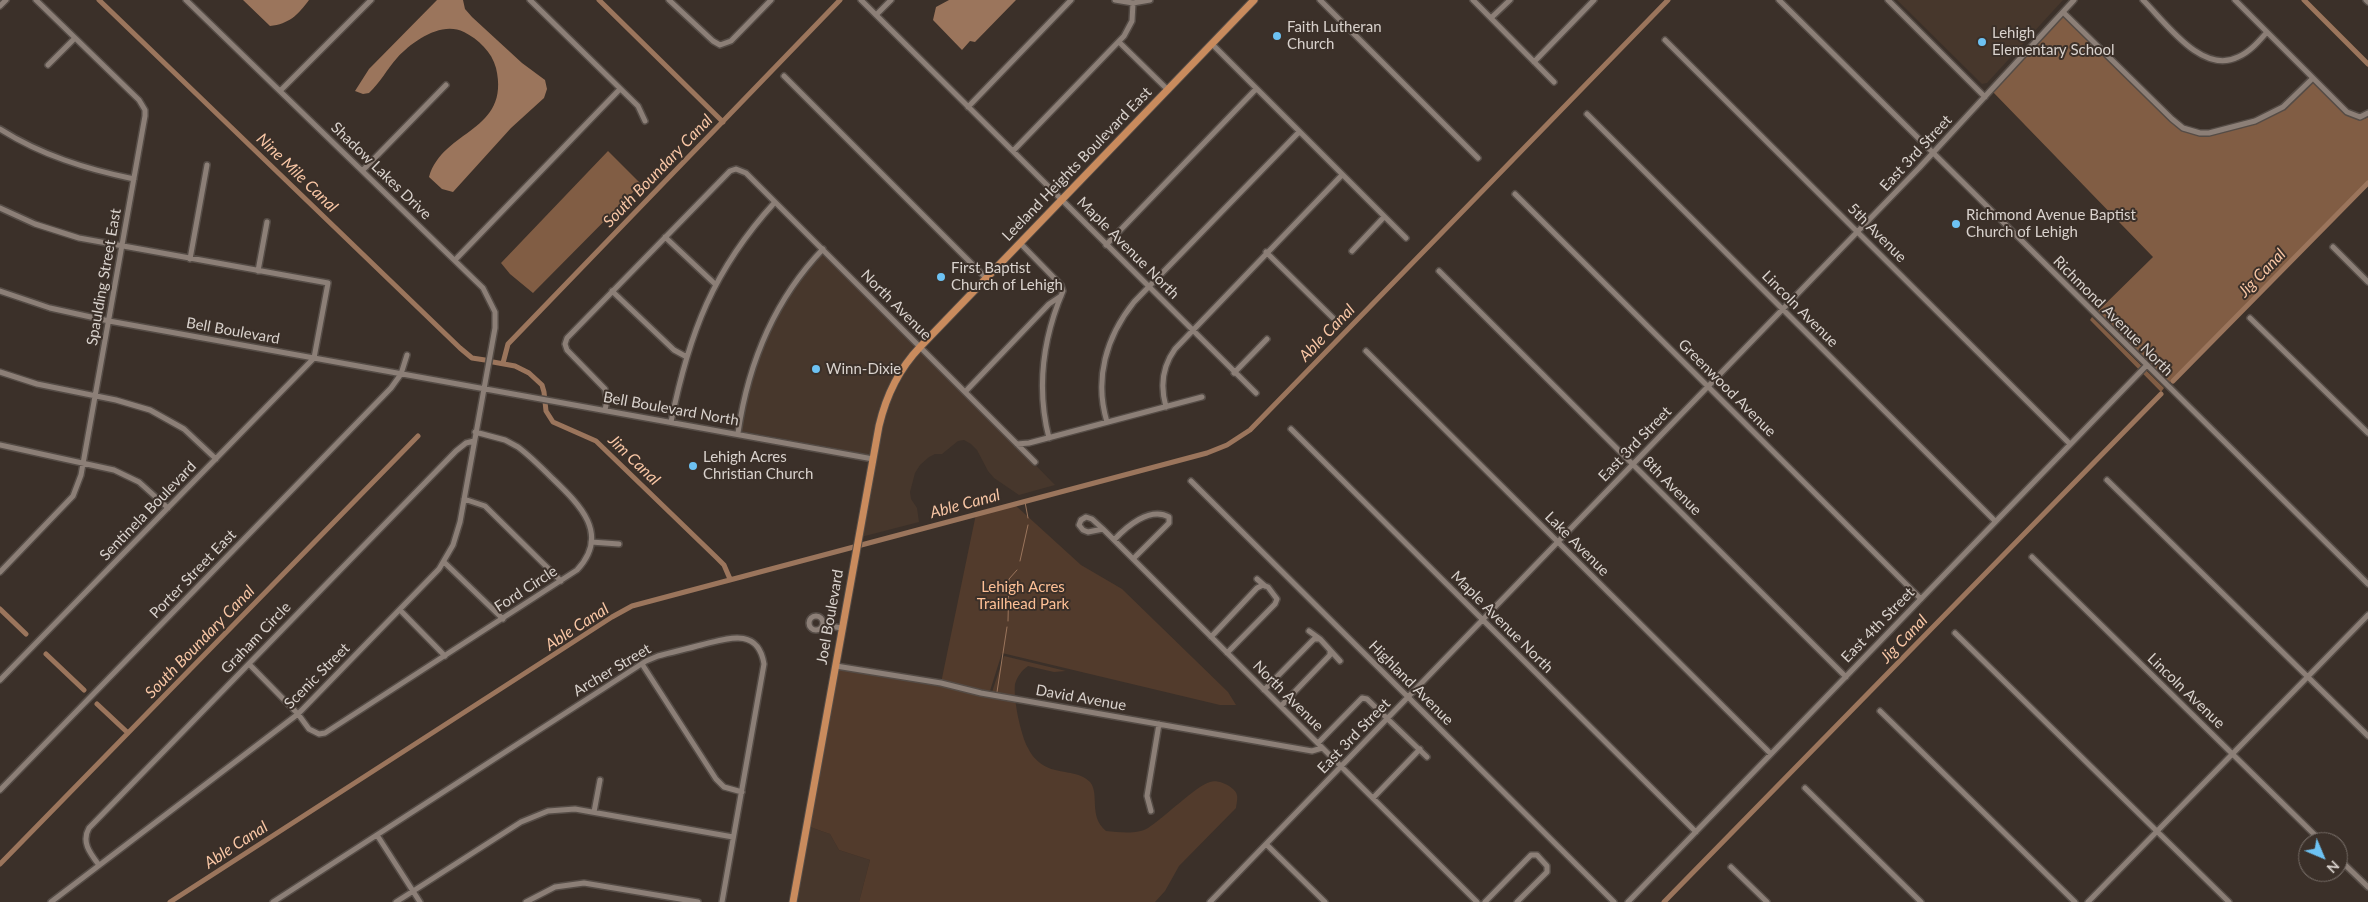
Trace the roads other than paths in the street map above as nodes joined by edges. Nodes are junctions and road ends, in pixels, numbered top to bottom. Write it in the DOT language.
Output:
graph roads {
  1 [pos="6,0"];
  2 [pos="36,0"];
  3 [pos="186,0"];
  4 [pos="371,0"];
  5 [pos="530,0"];
  6 [pos="669,0"];
  7 [pos="861,0"];
  8 [pos="891,0"];
  9 [pos="1071,0"];
  10 [pos="1114,0"];
  11 [pos="1150,0"];
  12 [pos="1254,0"];
  13 [pos="1320,0"];
  14 [pos="1473,0"];
  15 [pos="1510,0"];
  16 [pos="1594,0"];
  17 [pos="1779,0"];
  18 [pos="1888,0"];
  19 [pos="2074,0"];
  20 [pos="2144,0"];
  21 [pos="2235,0"];
  22 [pos="768,1"];
  23 [pos="1133,3"];
  24 [pos="0,6"];
  25 [pos="2063,12"];
  26 [pos="876,15"];
  27 [pos="1491,18"];
  28 [pos="2267,32"];
  29 [pos="75,38"];
  30 [pos="1665,40"];
  31 [pos="1119,42"];
  32 [pos="1212,44"];
  33 [pos="1534,62"];
  34 [pos="48,65"];
  35 [pos="784,76"];
  36 [pos="2313,78"];
  37 [pos="1554,82"];
  38 [pos="446,85"];
  39 [pos="620,89"];
  40 [pos="1256,89"];
  41 [pos="1168,90"];
  42 [pos="280,91"];
  43 [pos="1985,97"];
  44 [pos="968,107"];
  45 [pos="2368,113"];
  46 [pos="1587,114"];
  47 [pos="645,121"];
  48 [pos="0,129"];
  49 [pos="1299,132"];
  50 [pos="1013,151"];
  51 [pos="1932,153"];
  52 [pos="1478,158"];
  53 [pos="207,165"];
  54 [pos="363,170"];
  55 [pos="1342,175"];
  56 [pos="134,179"];
  57 [pos="1515,194"];
  58 [pos="1062,200"];
  59 [pos="775,202"];
  60 [pos="0,208"];
  61 [pos="1384,217"];
  62 [pos="267,222"];
  63 [pos="1858,232"];
  64 [pos="665,237"];
  65 [pos="1406,238"];
  66 [pos="1020,243"];
  67 [pos="1106,244"];
  68 [pos="122,247"];
  69 [pos="2333,247"];
  70 [pos="823,249"];
  71 [pos="1352,250"];
  72 [pos="1266,252"];
  73 [pos="190,259"];
  74 [pos="455,260"];
  75 [pos="258,271"];
  76 [pos="1439,271"];
  77 [pos="986,278"];
  78 [pos="2368,282"];
  79 [pos="715,284"];
  80 [pos="1149,288"];
  81 [pos="0,291"];
  82 [pos="612,291"];
  83 [pos="1061,296"];
  84 [pos="1783,309"];
  85 [pos="1333,318"];
  86 [pos="2250,318"];
  87 [pos="109,321"];
  88 [pos="1192,330"];
  89 [pos="1267,339"];
  90 [pos="920,346"];
  91 [pos="1366,351"];
  92 [pos="407,355"];
  93 [pos="685,356"];
  94 [pos="314,358"];
  95 [pos="2146,366"];
  96 [pos="0,372"];
  97 [pos="1234,373"];
  98 [pos="401,374"];
  99 [pos="465,385"];
  100 [pos="1708,387"];
  101 [pos="484,388"];
  102 [pos="965,392"];
  103 [pos="1256,394"];
  104 [pos="95,395"];
  105 [pos="1202,397"];
  106 [pos="1166,407"];
  107 [pos="605,410"];
  108 [pos="671,422"];
  109 [pos="1107,422"];
  110 [pos="1291,429"];
  111 [pos="476,432"];
  112 [pos="738,433"];
  113 [pos="2368,433"];
  114 [pos="1049,438"];
  115 [pos="474,441"];
  116 [pos="1018,444"];
  117 [pos="2070,444"];
  118 [pos="0,445"];
  119 [pos="874,458"];
  120 [pos="216,459"];
  121 [pos="1035,462"];
  122 [pos="83,464"];
  123 [pos="1633,465"];
  124 [pos="2107,480"];
  125 [pos="1191,481"];
  126 [pos="464,499"];
  127 [pos="168,508"];
  128 [pos="1995,521"];
  129 [pos="1103,529"];
  130 [pos="1114,540"];
  131 [pos="592,542"];
  132 [pos="1558,542"];
  133 [pos="619,544"];
  134 [pos="2032,558"];
  135 [pos="1133,559"];
  136 [pos="444,562"];
  137 [pos="0,572"];
  138 [pos="1257,579"];
  139 [pos="561,581"];
  140 [pos="2368,584"];
  141 [pos="1266,586"];
  142 [pos="1921,599"];
  143 [pos="400,610"];
  144 [pos="2368,615"];
  145 [pos="503,619"];
  146 [pos="1483,620"];
  147 [pos="823,625"];
  148 [pos="842,628"];
  149 [pos="1309,632"];
  150 [pos="1955,633"];
  151 [pos="1211,636"];
  152 [pos="1318,639"];
  153 [pos="1330,652"];
  154 [pos="1227,653"];
  155 [pos="445,656"];
  156 [pos="1340,661"];
  157 [pos="249,664"];
  158 [pos="642,664"];
  159 [pos="836,666"];
  160 [pos="1846,677"];
  161 [pos="2308,677"];
  162 [pos="0,680"];
  163 [pos="1264,690"];
  164 [pos="1408,698"];
  165 [pos="1281,706"];
  166 [pos="1880,711"];
  167 [pos="298,714"];
  168 [pos="1388,718"];
  169 [pos="1159,724"];
  170 [pos="2368,736"];
  171 [pos="1318,743"];
  172 [pos="1322,748"];
  173 [pos="1420,749"];
  174 [pos="1771,754"];
  175 [pos="2232,754"];
  176 [pos="1427,757"];
  177 [pos="1342,766"];
  178 [pos="600,780"];
  179 [pos="1805,788"];
  180 [pos="0,790"];
  181 [pos="742,792"];
  182 [pos="1373,798"];
  183 [pos="1151,811"];
  184 [pos="594,812"];
  185 [pos="2157,831"];
  186 [pos="1696,832"];
  187 [pos="2312,832"];
  188 [pos="377,835"];
  189 [pos="734,837"];
  190 [pos="1266,844"];
  191 [pos="99,865"];
  192 [pos="1731,867"];
  193 [pos="2348,868"];
  194 [pos="2368,887"];
  195 [pos="413,891"];
  196 [pos="51,902"];
  197 [pos="272,902"];
  198 [pos="396,902"];
  199 [pos="420,902"];
  200 [pos="526,902"];
  201 [pos="698,902"];
  202 [pos="722,902"];
  203 [pos="794,902"];
  204 [pos="1210,902"];
  205 [pos="1325,902"];
  206 [pos="1477,902"];
  207 [pos="1485,902"];
  208 [pos="1517,902"];
  209 [pos="1614,902"];
  210 [pos="1628,902"];
  211 [pos="1767,902"];
  212 [pos="1921,902"];
  213 [pos="2075,902"];
  214 [pos="2088,902"];
  215 [pos="2229,902"];
  1 -- 24 [label="street"];
  2 -- 29 [label="street, Spaulding Street East"];
  3 -- 42 [label="street, Shadow Lakes Drive"];
  4 -- 42 [label="street"];
  5 -- 39 [label="street"];
  6 -- 22 [label="street"];
  7 -- 26 [label="street, Maple Avenue North"];
  8 -- 26 [label="street"];
  9 -- 44 [label="street"];
  10 -- 23 [label="street"];
  11 -- 23 [label="street"];
  12 -- 32 [label="main road, Leeland Heights Boulevard East"];
  13 -- 52 [label="street"];
  14 -- 27 [label="street"];
  15 -- 27 [label="street"];
  16 -- 33 [label="street"];
  17 -- 51 [label="street, Richmond Avenue North"];
  18 -- 43 [label="street"];
  19 -- 25 [label="street, East 3rd Street"];
  20 -- 28 [label="street"];
  21 -- 28 [label="street"];
  23 -- 31 [label="street"];
  25 -- 36 [label="street"];
  25 -- 43 [label="street, East 3rd Street"];
  26 -- 44 [label="street, Maple Avenue North"];
  27 -- 33 [label="street"];
  28 -- 36 [label="street"];
  29 -- 34 [label="street"];
  29 -- 56 [label="street, Spaulding Street East"];
  30 -- 63 [label="street, 5th Avenue"];
  31 -- 41 [label="street"];
  31 -- 50 [label="street"];
  32 -- 40 [label="street"];
  32 -- 41 [label="main road, Leeland Heights Boulevard East"];
  33 -- 37 [label="street"];
  35 -- 77 [label="street"];
  36 -- 45 [label="street"];
  38 -- 54 [label="street"];
  39 -- 47 [label="street"];
  39 -- 74 [label="street"];
  40 -- 49 [label="street"];
  40 -- 67 [label="street"];
  41 -- 58 [label="main road, Leeland Heights Boulevard East"];
  42 -- 54 [label="street, Shadow Lakes Drive"];
  43 -- 51 [label="street, East 3rd Street"];
  44 -- 50 [label="street, Maple Avenue North"];
  46 -- 84 [label="street, Lincoln Avenue"];
  48 -- 56 [label="street"];
  49 -- 55 [label="street"];
  49 -- 80 [label="street"];
  50 -- 58 [label="street, Maple Avenue North"];
  51 -- 63 [label="street, East 3rd Street"];
  51 -- 95 [label="street, Richmond Avenue North"];
  53 -- 73 [label="street"];
  54 -- 74 [label="street, Shadow Lakes Drive"];
  55 -- 61 [label="street"];
  55 -- 72 [label="street"];
  56 -- 68 [label="street, Spaulding Street East"];
  57 -- 100 [label="street, Greenwood Avenue"];
  58 -- 66 [label="main road, Leeland Heights Boulevard East"];
  58 -- 67 [label="street, Maple Avenue North"];
  59 -- 64 [label="street, North Avenue"];
  59 -- 70 [label="street, North Avenue"];
  59 -- 79 [label="street"];
  60 -- 68 [label="street"];
  61 -- 65 [label="street"];
  61 -- 71 [label="street"];
  62 -- 75 [label="street"];
  63 -- 84 [label="street, East 3rd Street"];
  63 -- 117 [label="street, 5th Avenue"];
  64 -- 79 [label="street"];
  64 -- 82 [label="street"];
  66 -- 77 [label="main road, Leeland Heights Boulevard East"];
  66 -- 83 [label="street"];
  67 -- 80 [label="street, Maple Avenue North"];
  68 -- 73 [label="street"];
  68 -- 87 [label="street, Spaulding Street East"];
  69 -- 78 [label="street"];
  70 -- 90 [label="street, North Avenue"];
  70 -- 112 [label="street"];
  72 -- 85 [label="street"];
  72 -- 88 [label="street"];
  73 -- 75 [label="street"];
  74 -- 101 [label="street, Shadow Lakes Drive"];
  75 -- 94 [label="street"];
  76 -- 123 [label="street, 8th Avenue"];
  77 -- 90 [label="main road, Leeland Heights Boulevard East"];
  79 -- 93 [label="street"];
  80 -- 88 [label="street, Maple Avenue North"];
  80 -- 109 [label="street"];
  81 -- 87 [label="street, Bell Boulevard"];
  82 -- 93 [label="street"];
  82 -- 107 [label="street"];
  83 -- 102 [label="street"];
  83 -- 114 [label="street"];
  84 -- 100 [label="street, East 3rd Street"];
  84 -- 128 [label="street, Lincoln Avenue"];
  86 -- 113 [label="street"];
  87 -- 94 [label="street, Bell Boulevard"];
  87 -- 104 [label="street, Spaulding Street East"];
  88 -- 97 [label="street, Maple Avenue North"];
  88 -- 106 [label="street"];
  89 -- 97 [label="street"];
  90 -- 102 [label="street, North Avenue"];
  90 -- 119 [label="main road, Joel Boulevard"];
  91 -- 132 [label="street, Lake Avenue"];
  92 -- 98 [label="street"];
  93 -- 108 [label="street"];
  94 -- 98 [label="street, Bell Boulevard"];
  94 -- 120 [label="street, Sentinela Boulevard"];
  95 -- 117 [label="street, East 4th Street"];
  95 -- 140 [label="street, Richmond Avenue North"];
  96 -- 104 [label="street"];
  97 -- 103 [label="street, Maple Avenue North"];
  98 -- 99 [label="street, Bell Boulevard"];
  98 -- 180 [label="street, Porter Street East"];
  99 -- 101 [label="street, Bell Boulevard North"];
  100 -- 123 [label="street, East 3rd Street"];
  100 -- 142 [label="street, Greenwood Avenue"];
  101 -- 107 [label="street, Bell Boulevard North"];
  101 -- 111 [label="street, Scenic Street"];
  102 -- 116 [label="street, North Avenue"];
  104 -- 120 [label="street"];
  104 -- 122 [label="street, Spaulding Street East"];
  105 -- 106 [label="street"];
  106 -- 109 [label="street"];
  107 -- 108 [label="street, Bell Boulevard North"];
  108 -- 112 [label="street, Bell Boulevard North"];
  109 -- 114 [label="street"];
  110 -- 146 [label="street, Maple Avenue North"];
  111 -- 115 [label="street, Scenic Street"];
  111 -- 131 [label="street"];
  112 -- 119 [label="street, Bell Boulevard North"];
  114 -- 116 [label="street"];
  115 -- 126 [label="street, Scenic Street"];
  115 -- 157 [label="street, Graham Circle"];
  116 -- 121 [label="street, North Avenue"];
  117 -- 128 [label="street, East 4th Street"];
  118 -- 122 [label="street"];
  119 -- 148 [label="main road, Joel Boulevard"];
  120 -- 127 [label="street, Sentinela Boulevard"];
  122 -- 127 [label="street"];
  122 -- 137 [label="street, Spaulding Street East"];
  123 -- 132 [label="street, East 3rd Street"];
  123 -- 160 [label="street, 8th Avenue"];
  124 -- 161 [label="street"];
  125 -- 164 [label="street, Highland Avenue"];
  126 -- 136 [label="street, Scenic Street"];
  126 -- 139 [label="street"];
  127 -- 162 [label="street, Sentinela Boulevard"];
  128 -- 142 [label="street, East 4th Street"];
  129 -- 130 [label="street, North Avenue"];
  130 -- 135 [label="street, North Avenue"];
  130 -- 135 [label="street"];
  131 -- 133 [label="street"];
  131 -- 139 [label="street, Ford Circle"];
  132 -- 146 [label="street, East 3rd Street"];
  132 -- 174 [label="street, Lake Avenue"];
  134 -- 175 [label="street, Lincoln Avenue"];
  135 -- 151 [label="street, North Avenue"];
  136 -- 143 [label="street, Scenic Street"];
  136 -- 145 [label="street"];
  138 -- 141 [label="street"];
  139 -- 145 [label="street, Ford Circle"];
  141 -- 151 [label="street"];
  141 -- 154 [label="street"];
  142 -- 160 [label="street, East 4th Street"];
  143 -- 155 [label="street"];
  143 -- 167 [label="street, Scenic Street"];
  144 -- 161 [label="street"];
  145 -- 155 [label="street, Ford Circle"];
  146 -- 164 [label="street, East 3rd Street"];
  146 -- 186 [label="street, Maple Avenue North"];
  147 -- 148 [label="street"];
  148 -- 159 [label="main road, Joel Boulevard"];
  149 -- 152 [label="street"];
  150 -- 185 [label="street"];
  151 -- 154 [label="street, North Avenue"];
  152 -- 153 [label="street"];
  152 -- 163 [label="street"];
  153 -- 156 [label="street"];
  153 -- 165 [label="street"];
  154 -- 163 [label="street, North Avenue"];
  155 -- 167 [label="street, Ford Circle"];
  157 -- 167 [label="street"];
  157 -- 191 [label="street, Graham Circle"];
  158 -- 181 [label="street"];
  158 -- 181 [label="street, Archer Street"];
  158 -- 188 [label="street, Archer Street"];
  159 -- 169 [label="street, David Avenue"];
  159 -- 203 [label="main road, Joel Boulevard"];
  160 -- 174 [label="street, East 4th Street"];
  161 -- 170 [label="street"];
  161 -- 175 [label="street"];
  163 -- 165 [label="street, North Avenue"];
  164 -- 168 [label="street, East 3rd Street"];
  164 -- 209 [label="street, Highland Avenue"];
  165 -- 171 [label="street, North Avenue"];
  166 -- 213 [label="street"];
  167 -- 191 [label="street, Scenic Street"];
  168 -- 171 [label="street"];
  168 -- 173 [label="street"];
  168 -- 177 [label="street, East 3rd Street"];
  169 -- 172 [label="street, David Avenue"];
  169 -- 183 [label="street"];
  171 -- 172 [label="street, North Avenue"];
  172 -- 177 [label="street, North Avenue"];
  173 -- 176 [label="street"];
  173 -- 182 [label="street"];
  174 -- 186 [label="street, East 4th Street"];
  175 -- 185 [label="street"];
  175 -- 187 [label="street, Lincoln Avenue"];
  177 -- 182 [label="street, North Avenue"];
  177 -- 190 [label="street, East 3rd Street"];
  178 -- 184 [label="street"];
  179 -- 212 [label="street"];
  181 -- 189 [label="street, Archer Street"];
  182 -- 206 [label="street, North Avenue"];
  184 -- 189 [label="street"];
  184 -- 195 [label="street"];
  185 -- 214 [label="street"];
  185 -- 215 [label="street"];
  186 -- 210 [label="street, East 4th Street"];
  188 -- 195 [label="street"];
  188 -- 197 [label="street, Archer Street"];
  189 -- 202 [label="street, Archer Street"];
  190 -- 204 [label="street, East 3rd Street"];
  190 -- 205 [label="street"];
  191 -- 196 [label="street, Scenic Street"];
  192 -- 211 [label="street"];
  193 -- 194 [label="street"];
  195 -- 198 [label="street"];
  195 -- 199 [label="street"];
  200 -- 201 [label="street"];
  207 -- 208 [label="street"];
}
